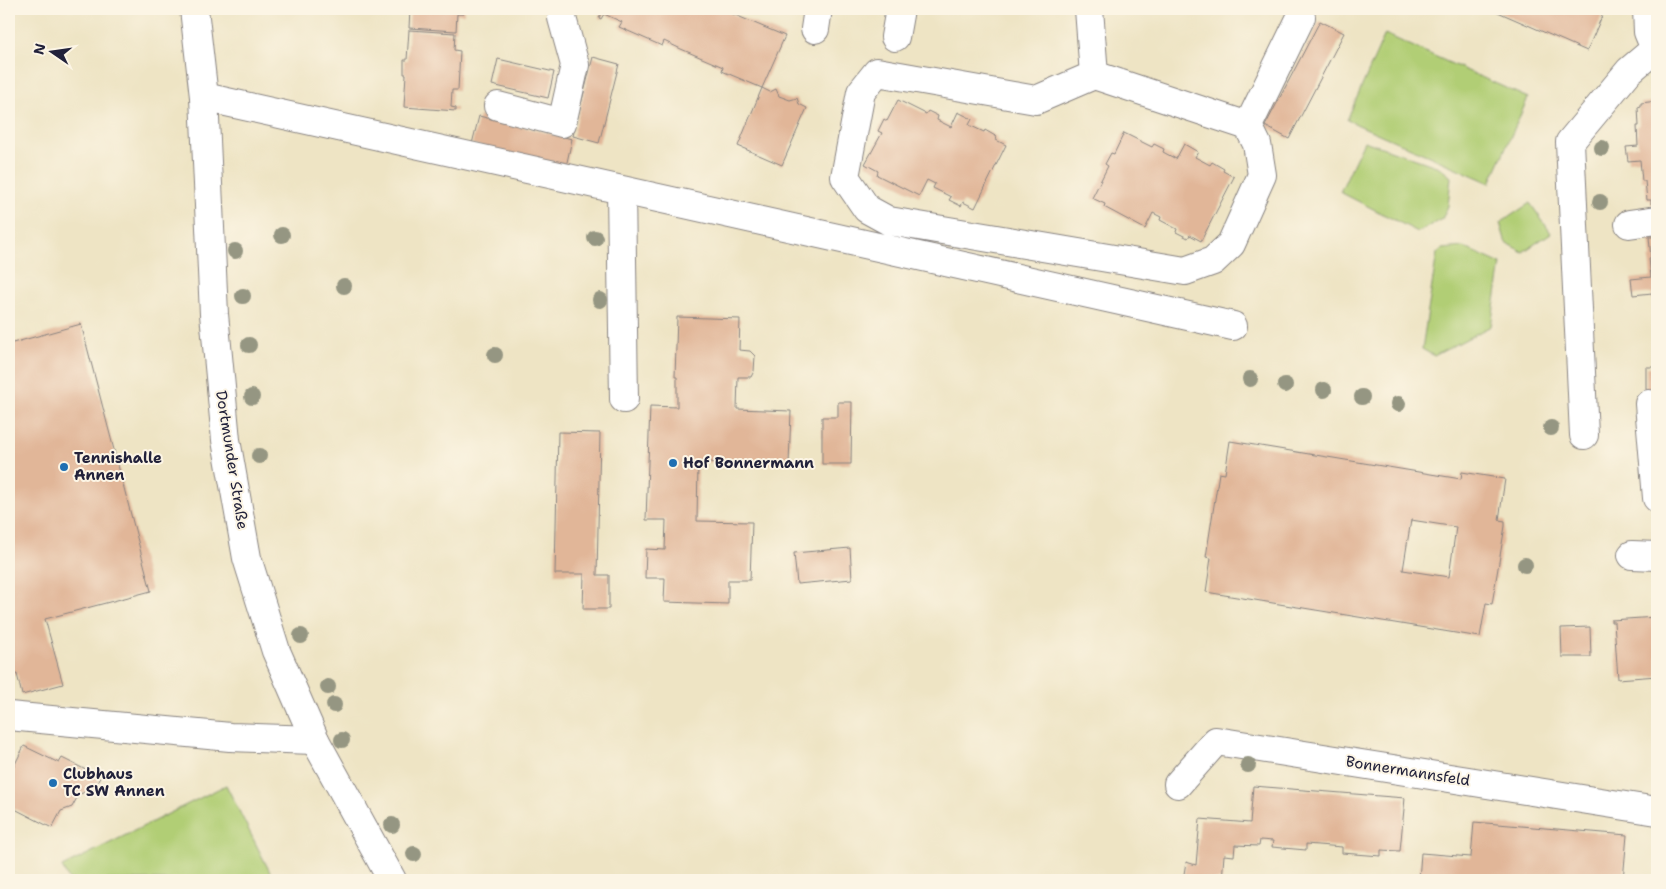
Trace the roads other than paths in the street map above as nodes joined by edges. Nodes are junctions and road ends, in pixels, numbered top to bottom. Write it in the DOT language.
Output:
graph roads {
  1 [pos="194,9"];
  2 [pos="563,9"];
  3 [pos="900,9"];
  4 [pos="1089,9"];
  5 [pos="1647,9"];
  6 [pos="1301,17"];
  7 [pos="895,37"];
  8 [pos="1656,50"];
  9 [pos="1094,75"];
  10 [pos="204,97"];
  11 [pos="498,106"];
  12 [pos="1248,126"];
  13 [pos="621,190"];
  14 [pos="1657,220"];
  15 [pos="1629,224"];
  16 [pos="1232,326"];
  17 [pos="624,398"];
  18 [pos="1649,404"];
  19 [pos="1584,435"];
  20 [pos="1657,498"];
  21 [pos="9,716"];
  22 [pos="315,740"];
  23 [pos="1178,784"];
  24 [pos="1650,806"];
  25 [pos="392,880"];
  1 -- 10 [label="main road, Dortmunder Straße"];
  2 -- 11 [label="main road"];
  3 -- 7 [label="main road"];
  4 -- 9 [label="main road"];
  5 -- 8 [label="main road"];
  6 -- 12 [label="main road"];
  8 -- 19 [label="main road"];
  9 -- 12 [label="main road"];
  9 -- 12 [label="main road"];
  10 -- 13 [label="main road"];
  10 -- 22 [label="main road, Dortmunder Straße"];
  13 -- 16 [label="main road"];
  13 -- 17 [label="main road"];
  14 -- 15 [label="main road"];
  18 -- 20 [label="main road"];
  21 -- 22 [label="main road"];
  22 -- 25 [label="main road, Dortmunder Straße"];
  23 -- 24 [label="main road, Bonnermannsfeld"];
}
